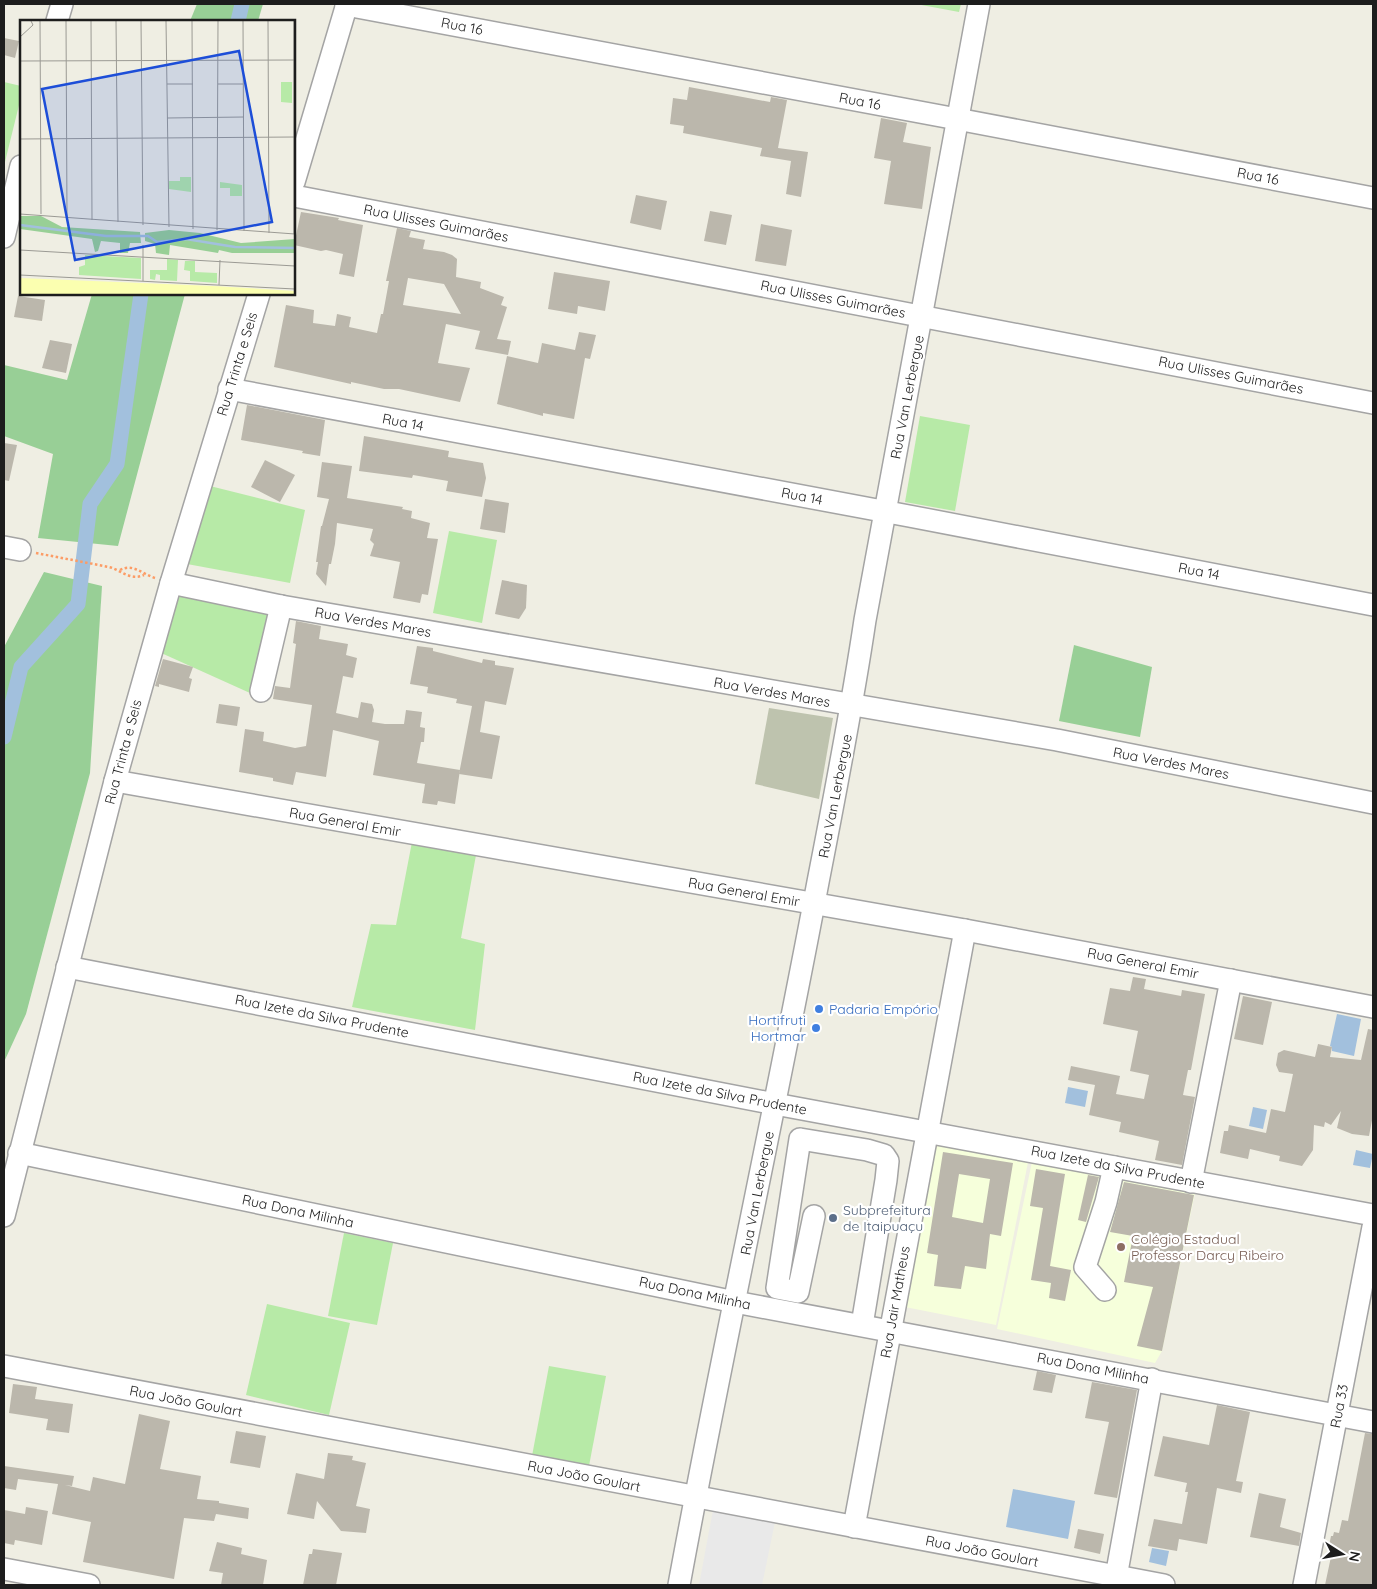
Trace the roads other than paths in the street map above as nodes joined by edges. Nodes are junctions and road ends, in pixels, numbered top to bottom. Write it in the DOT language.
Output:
graph roads {
  1 [pos="62,4"];
  2 [pos="346,4"];
  3 [pos="979,4"];
  4 [pos="58,20"];
  5 [pos="957,119"];
  6 [pos="20,170"];
  7 [pos="295,179"];
  8 [pos="295,196"];
  9 [pos="1373,198"];
  10 [pos="4,237"];
  11 [pos="259,295"];
  12 [pos="922,316"];
  13 [pos="229,389"];
  14 [pos="1373,403"];
  15 [pos="886,512"];
  16 [pos="171,583"];
  17 [pos="1373,605"];
  18 [pos="281,606"];
  19 [pos="260,691"];
  20 [pos="852,706"];
  21 [pos="115,782"];
  22 [pos="1373,803"];
  23 [pos="814,904"];
  24 [pos="965,930"];
  25 [pos="67,967"];
  26 [pos="1231,980"];
  27 [pos="1373,1008"];
  28 [pos="775,1104"];
  29 [pos="928,1132"];
  30 [pos="19,1153"];
  31 [pos="1114,1166"];
  32 [pos="1191,1182"];
  33 [pos="1373,1215"];
  34 [pos="4,1216"];
  35 [pos="814,1216"];
  36 [pos="1373,1227"];
  37 [pos="1105,1290"];
  38 [pos="735,1302"];
  39 [pos="862,1324"];
  40 [pos="890,1330"];
  41 [pos="4,1366"];
  42 [pos="1152,1379"];
  43 [pos="1337,1415"];
  44 [pos="1373,1422"];
  45 [pos="696,1498"];
  46 [pos="854,1527"];
  47 [pos="4,1569"];
  48 [pos="1116,1576"];
  49 [pos="90,1585"];
  50 [pos="679,1585"];
  51 [pos="1164,1585"];
  52 [pos="1304,1585"];
  1 -- 4 [label="street"];
  2 -- 5 [label="street, Rua 16"];
  2 -- 7 [label="street"];
  3 -- 5 [label="street, Rua Van Lerbergue"];
  5 -- 9 [label="street, Rua 16"];
  5 -- 12 [label="street, Rua Van Lerbergue"];
  6 -- 10 [label="street"];
  8 -- 12 [label="street, Rua Ulisses Guimarães"];
  11 -- 13 [label="street, Rua Trinta e Seis"];
  12 -- 14 [label="street, Rua Ulisses Guimarães"];
  12 -- 15 [label="street, Rua Van Lerbergue"];
  13 -- 15 [label="street, Rua 14"];
  13 -- 16 [label="street, Rua Trinta e Seis"];
  15 -- 17 [label="street, Rua 14"];
  15 -- 20 [label="street, Rua Van Lerbergue"];
  16 -- 18 [label="street, Rua Verdes Mares"];
  16 -- 21 [label="street, Rua Trinta e Seis"];
  18 -- 19 [label="street"];
  18 -- 20 [label="street, Rua Verdes Mares"];
  20 -- 22 [label="street, Rua Verdes Mares"];
  20 -- 23 [label="street, Rua Van Lerbergue"];
  21 -- 23 [label="street, Rua General Emir"];
  21 -- 25 [label="street, Rua Trinta e Seis"];
  23 -- 24 [label="street, Rua General Emir"];
  23 -- 28 [label="street, Rua Van Lerbergue"];
  24 -- 26 [label="street, Rua General Emir"];
  24 -- 29 [label="street, Rua Jair Matheus"];
  25 -- 28 [label="street, Rua Izete da Silva Prudente"];
  25 -- 30 [label="street, Rua Trinta e Seis"];
  26 -- 27 [label="street, Rua General Emir"];
  26 -- 32 [label="street"];
  28 -- 29 [label="street, Rua Izete da Silva Prudente"];
  28 -- 38 [label="street, Rua Van Lerbergue"];
  29 -- 31 [label="street, Rua Izete da Silva Prudente"];
  29 -- 40 [label="street, Rua Jair Matheus"];
  30 -- 34 [label="street, Rua Trinta e Seis"];
  30 -- 38 [label="street, Rua Dona Milinha"];
  31 -- 32 [label="street, Rua Izete da Silva Prudente"];
  31 -- 37 [label="street"];
  32 -- 33 [label="street, Rua Izete da Silva Prudente"];
  35 -- 39 [label="street"];
  36 -- 43 [label="street, Rua 33"];
  38 -- 39 [label="street, Rua Dona Milinha"];
  38 -- 45 [label="street, Rua Van Lerbergue"];
  39 -- 40 [label="street, Rua Dona Milinha"];
  40 -- 42 [label="street, Rua Dona Milinha"];
  40 -- 46 [label="street, Rua Jair Matheus"];
  41 -- 45 [label="street, Rua João Goulart"];
  42 -- 43 [label="street, Rua Dona Milinha"];
  42 -- 48 [label="street"];
  43 -- 44 [label="street, Rua Dona Milinha"];
  43 -- 52 [label="street, Rua 33"];
  45 -- 46 [label="street, Rua João Goulart"];
  45 -- 50 [label="street, Rua Van Lerbergue"];
  46 -- 48 [label="street, Rua João Goulart"];
  47 -- 49 [label="street"];
  48 -- 51 [label="street, Rua João Goulart"];
}
